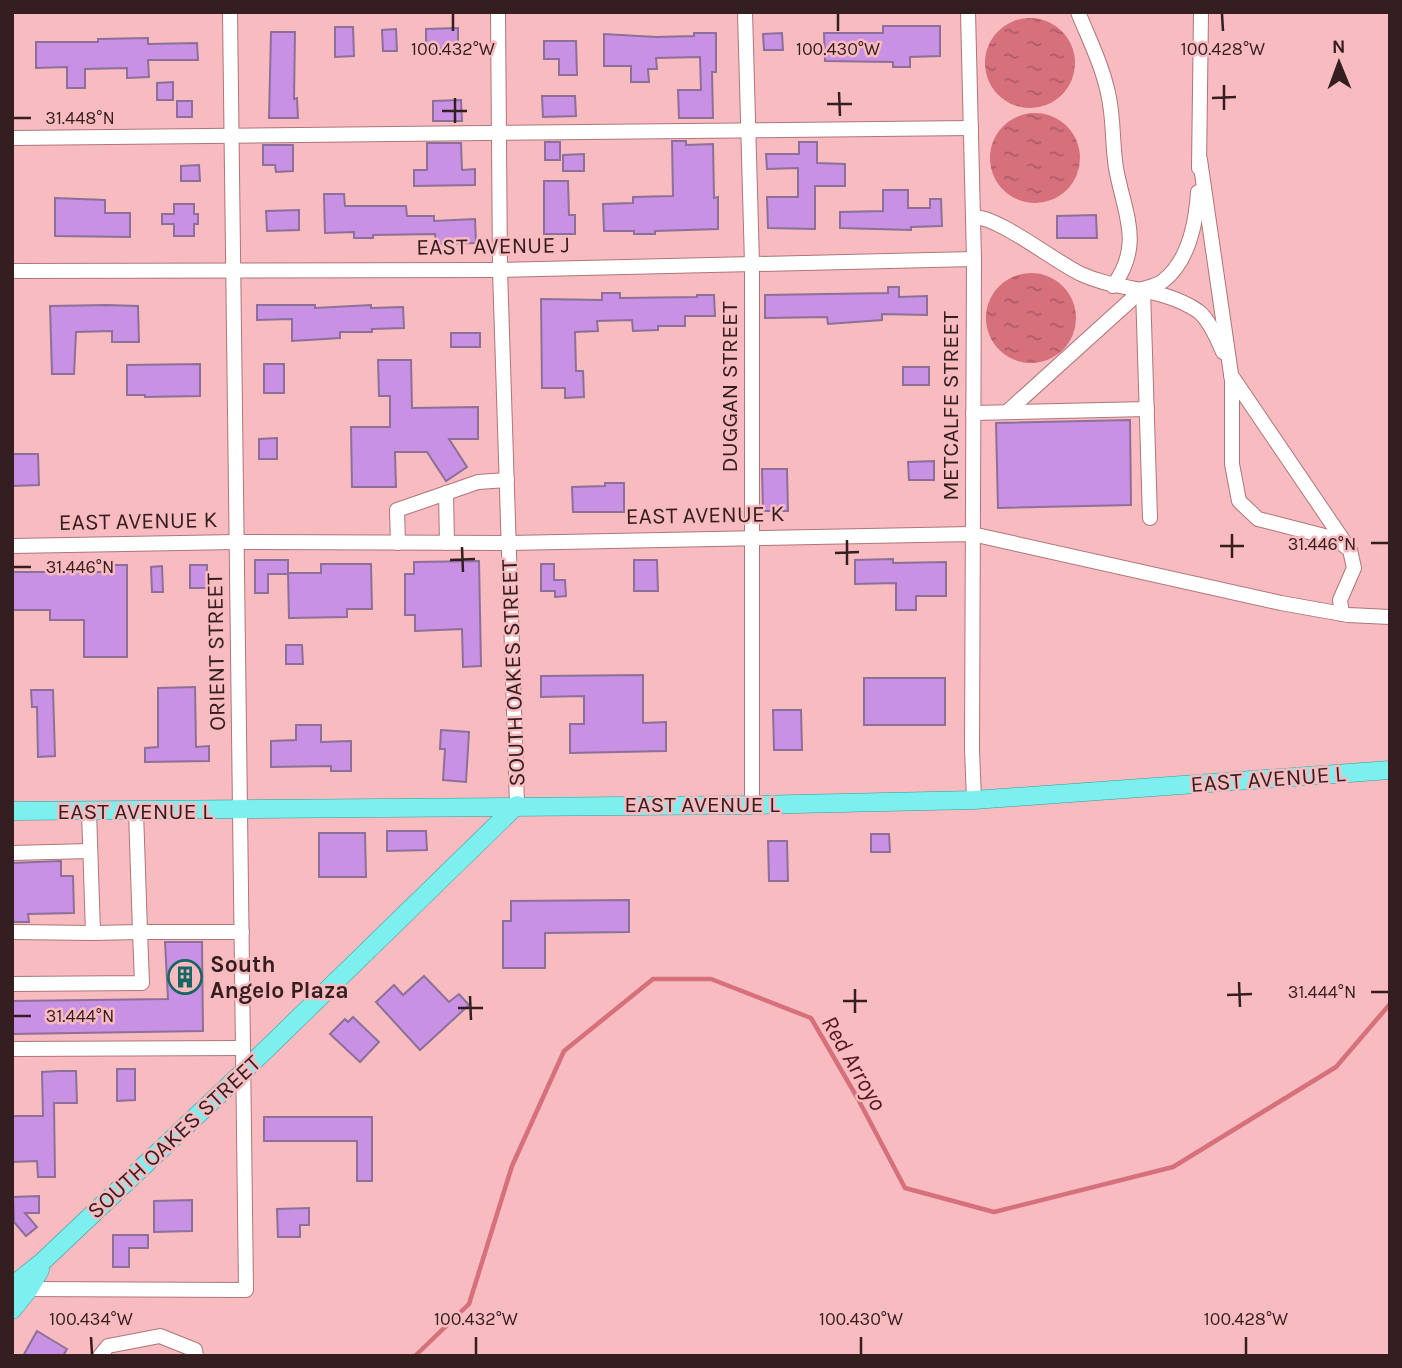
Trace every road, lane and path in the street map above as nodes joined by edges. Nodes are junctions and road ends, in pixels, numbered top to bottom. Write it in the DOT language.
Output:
graph roads {
  1 [pos="230,12"];
  2 [pos="498,12"];
  3 [pos="745,12"];
  4 [pos="968,12"];
  5 [pos="1078,12"];
  6 [pos="1201,12"];
  7 [pos="971,128"];
  8 [pos="749,130"];
  9 [pos="499,134"];
  10 [pos="232,135"];
  11 [pos="12,138"];
  12 [pos="1200,160"];
  13 [pos="973,218"];
  14 [pos="974,259"];
  15 [pos="752,264"];
  16 [pos="500,270"];
  17 [pos="12,271"];
  18 [pos="234,271"];
  19 [pos="1113,286"];
  20 [pos="1143,289"];
  21 [pos="1231,375"];
  22 [pos="1147,408"];
  23 [pos="1007,412"];
  24 [pos="973,413"];
  25 [pos="507,481"];
  26 [pos="446,493"];
  27 [pos="1150,518"];
  28 [pos="972,534"];
  29 [pos="750,537"];
  30 [pos="237,542"];
  31 [pos="398,542"];
  32 [pos="447,542"];
  33 [pos="509,543"];
  34 [pos="12,546"];
  35 [pos="1350,550"];
  36 [pos="1342,614"];
  37 [pos="1390,617"];
  38 [pos="1390,770"];
  39 [pos="974,800"];
  40 [pos="517,805"];
  41 [pos="752,805"];
  42 [pos="240,810"];
  43 [pos="12,811"];
  44 [pos="89,811"];
  45 [pos="136,811"];
  46 [pos="90,851"];
  47 [pos="12,853"];
  48 [pos="12,932"];
  49 [pos="140,932"];
  50 [pos="242,932"];
  51 [pos="93,933"];
  52 [pos="12,984"];
  53 [pos="243,1048"];
  54 [pos="12,1049"];
  55 [pos="244,1071"];
  56 [pos="18,1288"];
  57 [pos="12,1310"];
  58 [pos="100,1356"];
  59 [pos="196,1356"];
  1 -- 10 [label="street, ORIENT STREET"];
  2 -- 9 [label="street, SOUTH OAKES STREET"];
  3 -- 8 [label="street, DUGGAN STREET"];
  4 -- 7 [label="street, METCALFE STREET"];
  5 -- 19 [label="street"];
  6 -- 12 [label="street"];
  7 -- 8 [label="street"];
  7 -- 13 [label="street, METCALFE STREET"];
  8 -- 9 [label="street"];
  8 -- 15 [label="street, DUGGAN STREET"];
  9 -- 10 [label="street"];
  9 -- 16 [label="street, SOUTH OAKES STREET"];
  10 -- 11 [label="street"];
  10 -- 18 [label="street, ORIENT STREET"];
  12 -- 20 [label="street"];
  12 -- 21 [label="street"];
  13 -- 14 [label="street, METCALFE STREET"];
  13 -- 19 [label="street"];
  14 -- 15 [label="street, EAST AVENUE J"];
  14 -- 24 [label="street, METCALFE STREET"];
  15 -- 16 [label="street, EAST AVENUE J"];
  15 -- 29 [label="street, DUGGAN STREET"];
  16 -- 18 [label="street, EAST AVENUE J"];
  16 -- 25 [label="street, SOUTH OAKES STREET"];
  17 -- 18 [label="street, EAST AVENUE J"];
  18 -- 30 [label="street, ORIENT STREET"];
  19 -- 20 [label="street"];
  20 -- 21 [label="street"];
  20 -- 22 [label="street"];
  20 -- 23 [label="street"];
  21 -- 35 [label="street"];
  21 -- 35 [label="street"];
  22 -- 23 [label="street"];
  22 -- 27 [label="street"];
  23 -- 24 [label="street"];
  24 -- 28 [label="street, METCALFE STREET"];
  25 -- 26 [label="street"];
  25 -- 33 [label="street, SOUTH OAKES STREET"];
  26 -- 31 [label="street"];
  26 -- 32 [label="street"];
  28 -- 29 [label="street, EAST AVENUE K"];
  28 -- 36 [label="street, EAST AVENUE K"];
  28 -- 39 [label="street, METCALFE STREET"];
  29 -- 33 [label="street, EAST AVENUE K"];
  29 -- 41 [label="street, DUGGAN STREET"];
  30 -- 31 [label="street, EAST AVENUE K"];
  30 -- 34 [label="street, EAST AVENUE K"];
  30 -- 42 [label="street, ORIENT STREET"];
  31 -- 32 [label="street, EAST AVENUE K"];
  32 -- 33 [label="street, EAST AVENUE K"];
  33 -- 40 [label="street, SOUTH OAKES STREET"];
  35 -- 36 [label="street"];
  36 -- 37 [label="street, EAST AVENUE K"];
  38 -- 39 [label="main road, EAST AVENUE L"];
  39 -- 41 [label="main road, EAST AVENUE L"];
  40 -- 41 [label="main road, EAST AVENUE L"];
  40 -- 42 [label="main road, EAST AVENUE L"];
  40 -- 55 [label="main road, SOUTH OAKES STREET"];
  42 -- 45 [label="main road, EAST AVENUE L"];
  42 -- 50 [label="street, ORIENT STREET"];
  43 -- 44 [label="main road, EAST AVENUE L"];
  44 -- 45 [label="main road, EAST AVENUE L"];
  44 -- 46 [label="street"];
  45 -- 49 [label="street"];
  46 -- 47 [label="street"];
  46 -- 51 [label="street"];
  48 -- 51 [label="street"];
  49 -- 50 [label="street"];
  49 -- 51 [label="street"];
  49 -- 52 [label="street"];
  50 -- 53 [label="street, ORIENT STREET"];
  53 -- 54 [label="street"];
  53 -- 55 [label="street, ORIENT STREET"];
  55 -- 56 [label="main road, SOUTH OAKES STREET"];
  55 -- 56 [label="street, ORIENT STREET"];
  56 -- 57 [label="main road, SOUTH OAKES STREET"];
  58 -- 59 [label="street"];
}
